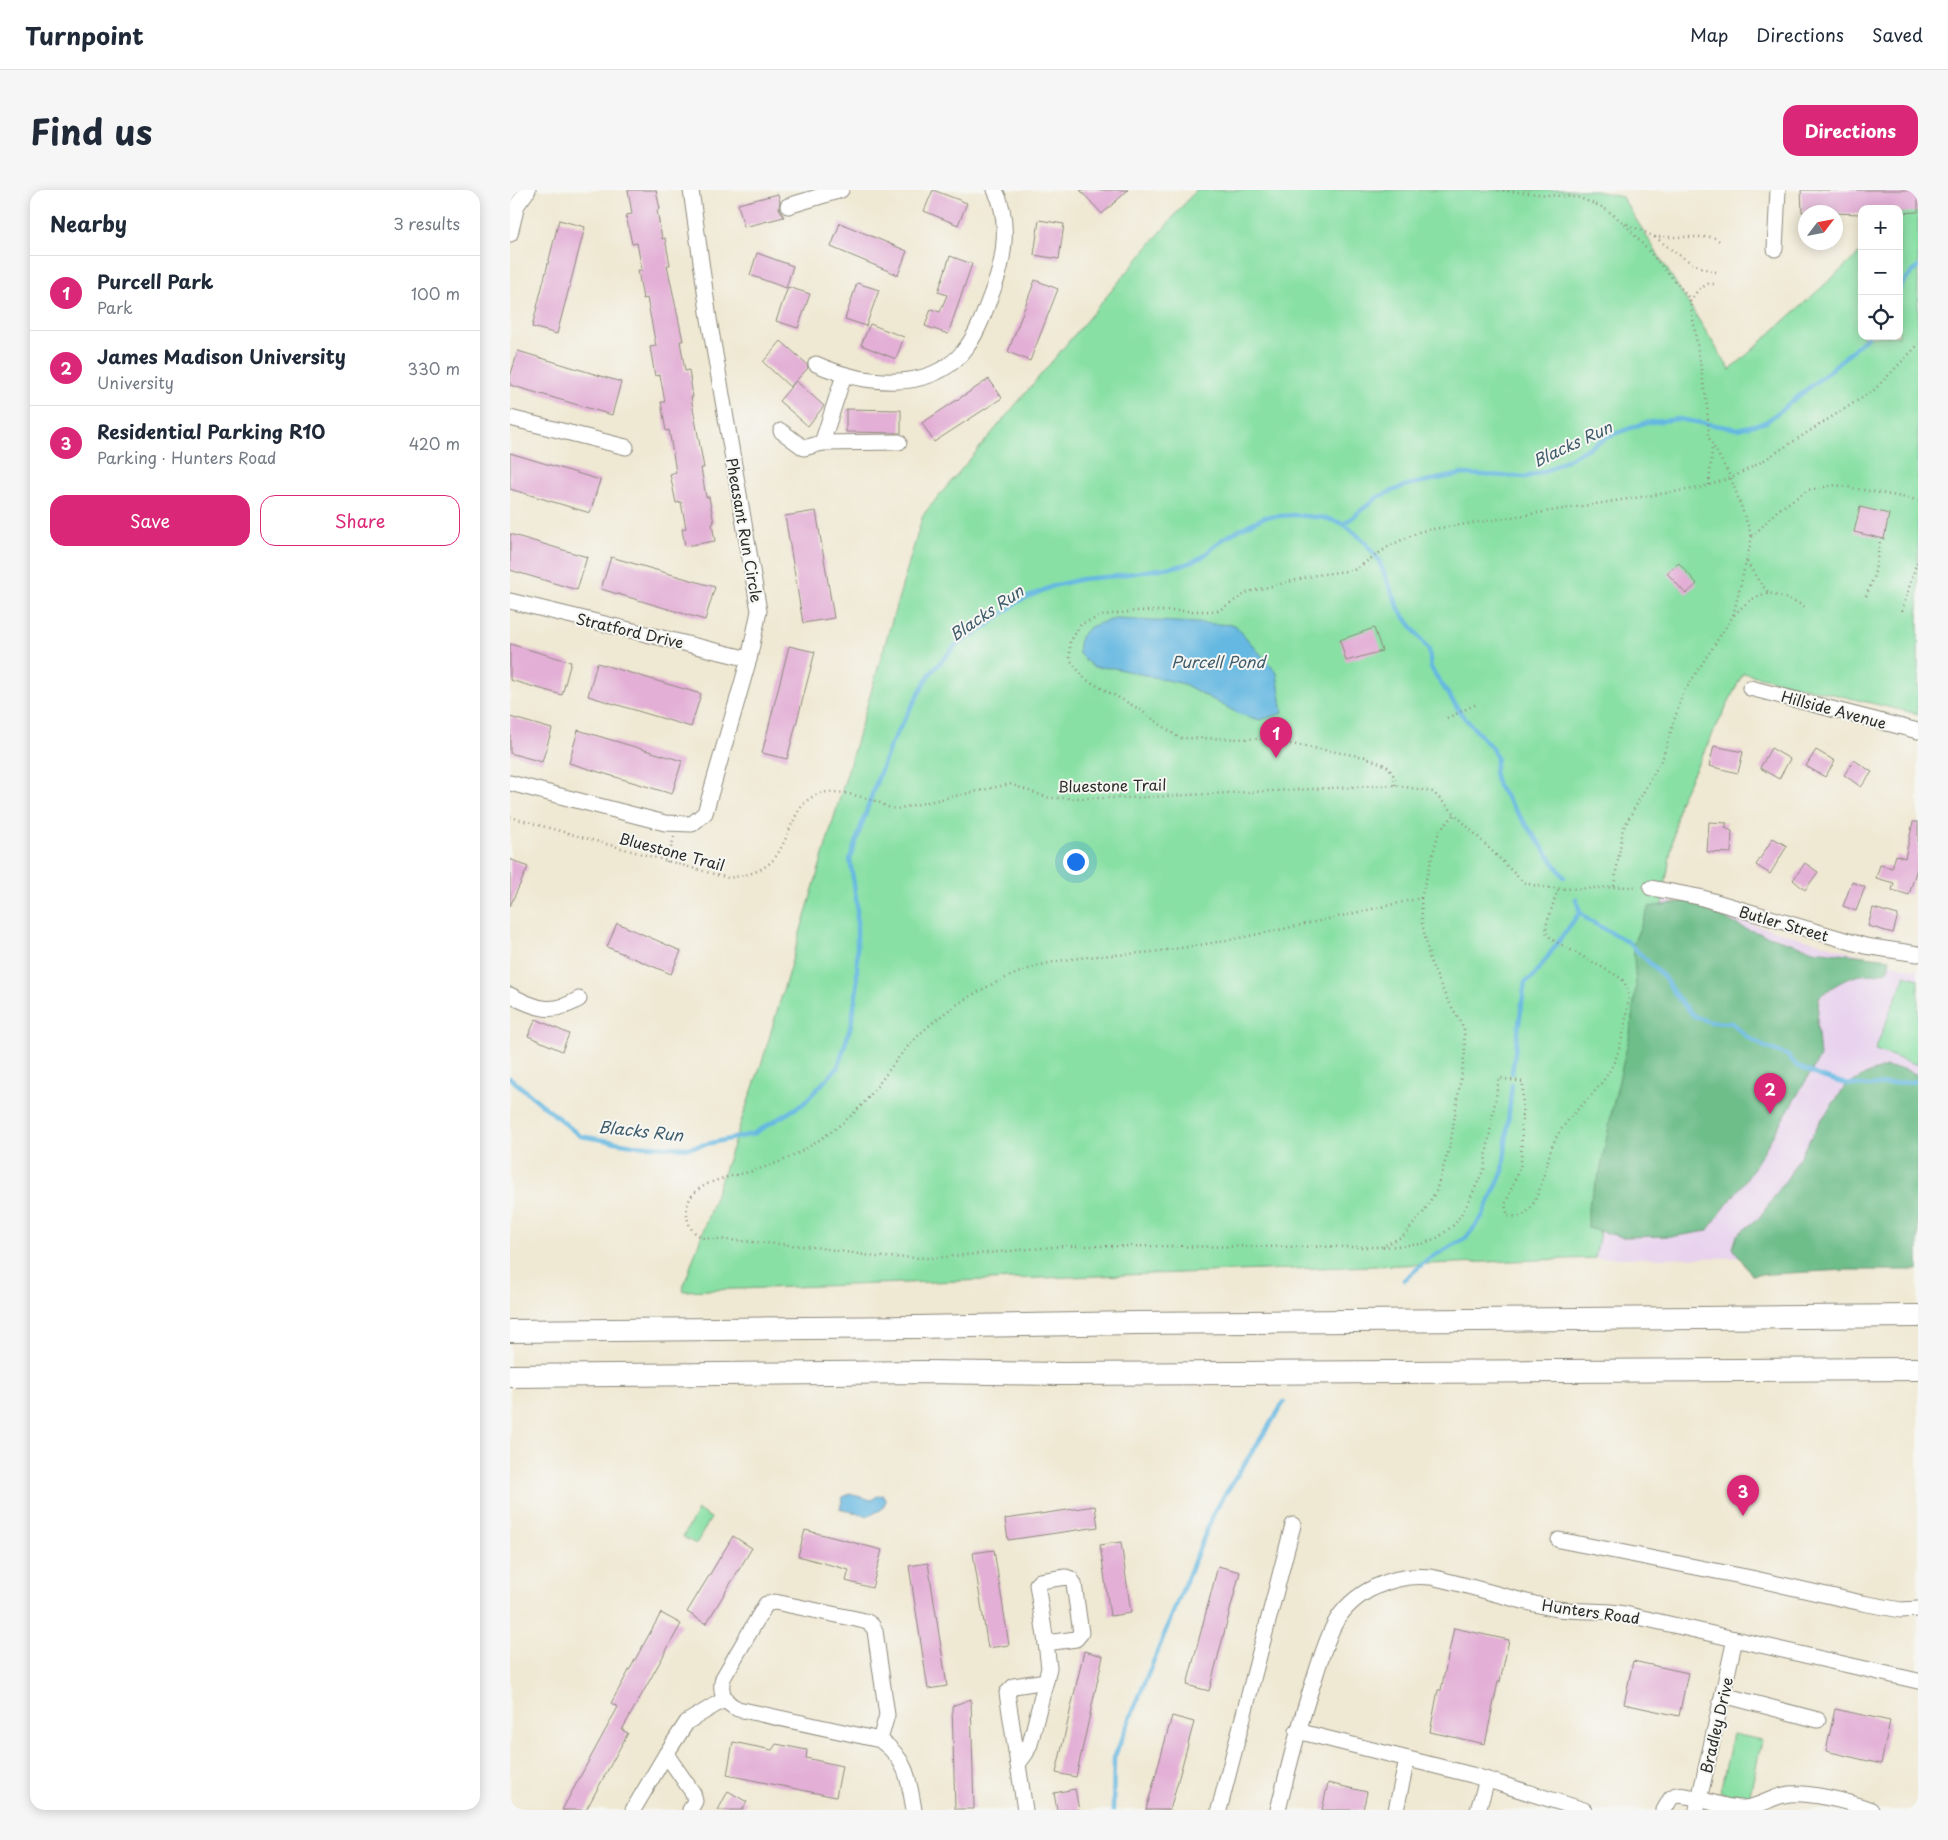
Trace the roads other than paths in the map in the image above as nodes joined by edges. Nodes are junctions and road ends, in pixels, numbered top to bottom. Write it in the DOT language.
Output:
graph roads {
  1 [pos="528,190"];
  2 [pos="691,190"];
  3 [pos="841,190"];
  4 [pos="1778,190"];
  5 [pos="998,191"];
  6 [pos="788,206"];
  7 [pos="510,234"];
  8 [pos="1775,249"];
  9 [pos="816,364"];
  10 [pos="844,375"];
  11 [pos="510,418"];
  12 [pos="781,430"];
  13 [pos="899,442"];
  14 [pos="822,443"];
  15 [pos="626,447"];
  16 [pos="510,601"];
  17 [pos="749,658"];
  18 [pos="1750,688"];
  19 [pos="1918,731"];
  20 [pos="510,783"];
  21 [pos="1651,888"];
  22 [pos="1918,954"];
  23 [pos="510,995"];
  24 [pos="579,999"];
  25 [pos="1918,1316"];
  26 [pos="510,1331"];
  27 [pos="1918,1369"];
  28 [pos="1786,1370"];
  29 [pos="510,1376"];
  30 [pos="1918,1384"];
  31 [pos="1293,1526"];
  32 [pos="1559,1540"];
  33 [pos="1918,1609"];
  34 [pos="1735,1639"];
  35 [pos="1046,1643"];
  36 [pos="1046,1681"];
  37 [pos="1918,1681"];
  38 [pos="1723,1696"];
  39 [pos="725,1699"];
  40 [pos="1818,1720"];
  41 [pos="1297,1730"];
  42 [pos="880,1740"];
  43 [pos="666,1754"];
  44 [pos="1408,1759"];
  45 [pos="1018,1764"];
  46 [pos="1487,1780"];
  47 [pos="1698,1805"];
  48 [pos="911,1808"];
  49 [pos="634,1810"];
  50 [pos="690,1810"];
  51 [pos="1025,1810"];
  52 [pos="1219,1810"];
  53 [pos="1278,1810"];
  54 [pos="1396,1810"];
  55 [pos="1478,1810"];
  56 [pos="1584,1810"];
  57 [pos="1664,1810"];
  58 [pos="1871,1810"];
  1 -- 7 [label="street"];
  2 -- 17 [label="street, Pheasant Run Circle"];
  3 -- 6 [label="street"];
  4 -- 8 [label="street"];
  5 -- 10 [label="street"];
  9 -- 10 [label="street"];
  10 -- 14 [label="street"];
  11 -- 15 [label="street"];
  12 -- 14 [label="street"];
  13 -- 14 [label="street"];
  16 -- 17 [label="street, Stratford Drive"];
  17 -- 20 [label="street, Pheasant Run Circle"];
  18 -- 19 [label="street, Hillside Avenue"];
  21 -- 22 [label="street, Butler Street"];
  23 -- 24 [label="street"];
  25 -- 26 [label="highway"];
  27 -- 28 [label="highway"];
  28 -- 29 [label="highway"];
  28 -- 30 [label="highway"];
  31 -- 52 [label="street"];
  32 -- 33 [label="street"];
  34 -- 37 [label="street, Hunters Road"];
  34 -- 38 [label="street, Bradley Drive"];
  34 -- 41 [label="street, Hunters Road"];
  35 -- 35 [label="street"];
  35 -- 36 [label="street"];
  36 -- 45 [label="street"];
  36 -- 45 [label="street"];
  38 -- 40 [label="street"];
  38 -- 47 [label="street, Bradley Drive"];
  39 -- 42 [label="street"];
  39 -- 42 [label="street"];
  39 -- 43 [label="street"];
  41 -- 44 [label="street"];
  41 -- 53 [label="street, Hunters Road"];
  42 -- 48 [label="street"];
  43 -- 49 [label="street"];
  43 -- 50 [label="street"];
  44 -- 46 [label="street"];
  44 -- 54 [label="street"];
  45 -- 51 [label="street"];
  46 -- 55 [label="street"];
  46 -- 56 [label="street"];
  47 -- 57 [label="street"];
  47 -- 58 [label="street"];
}
